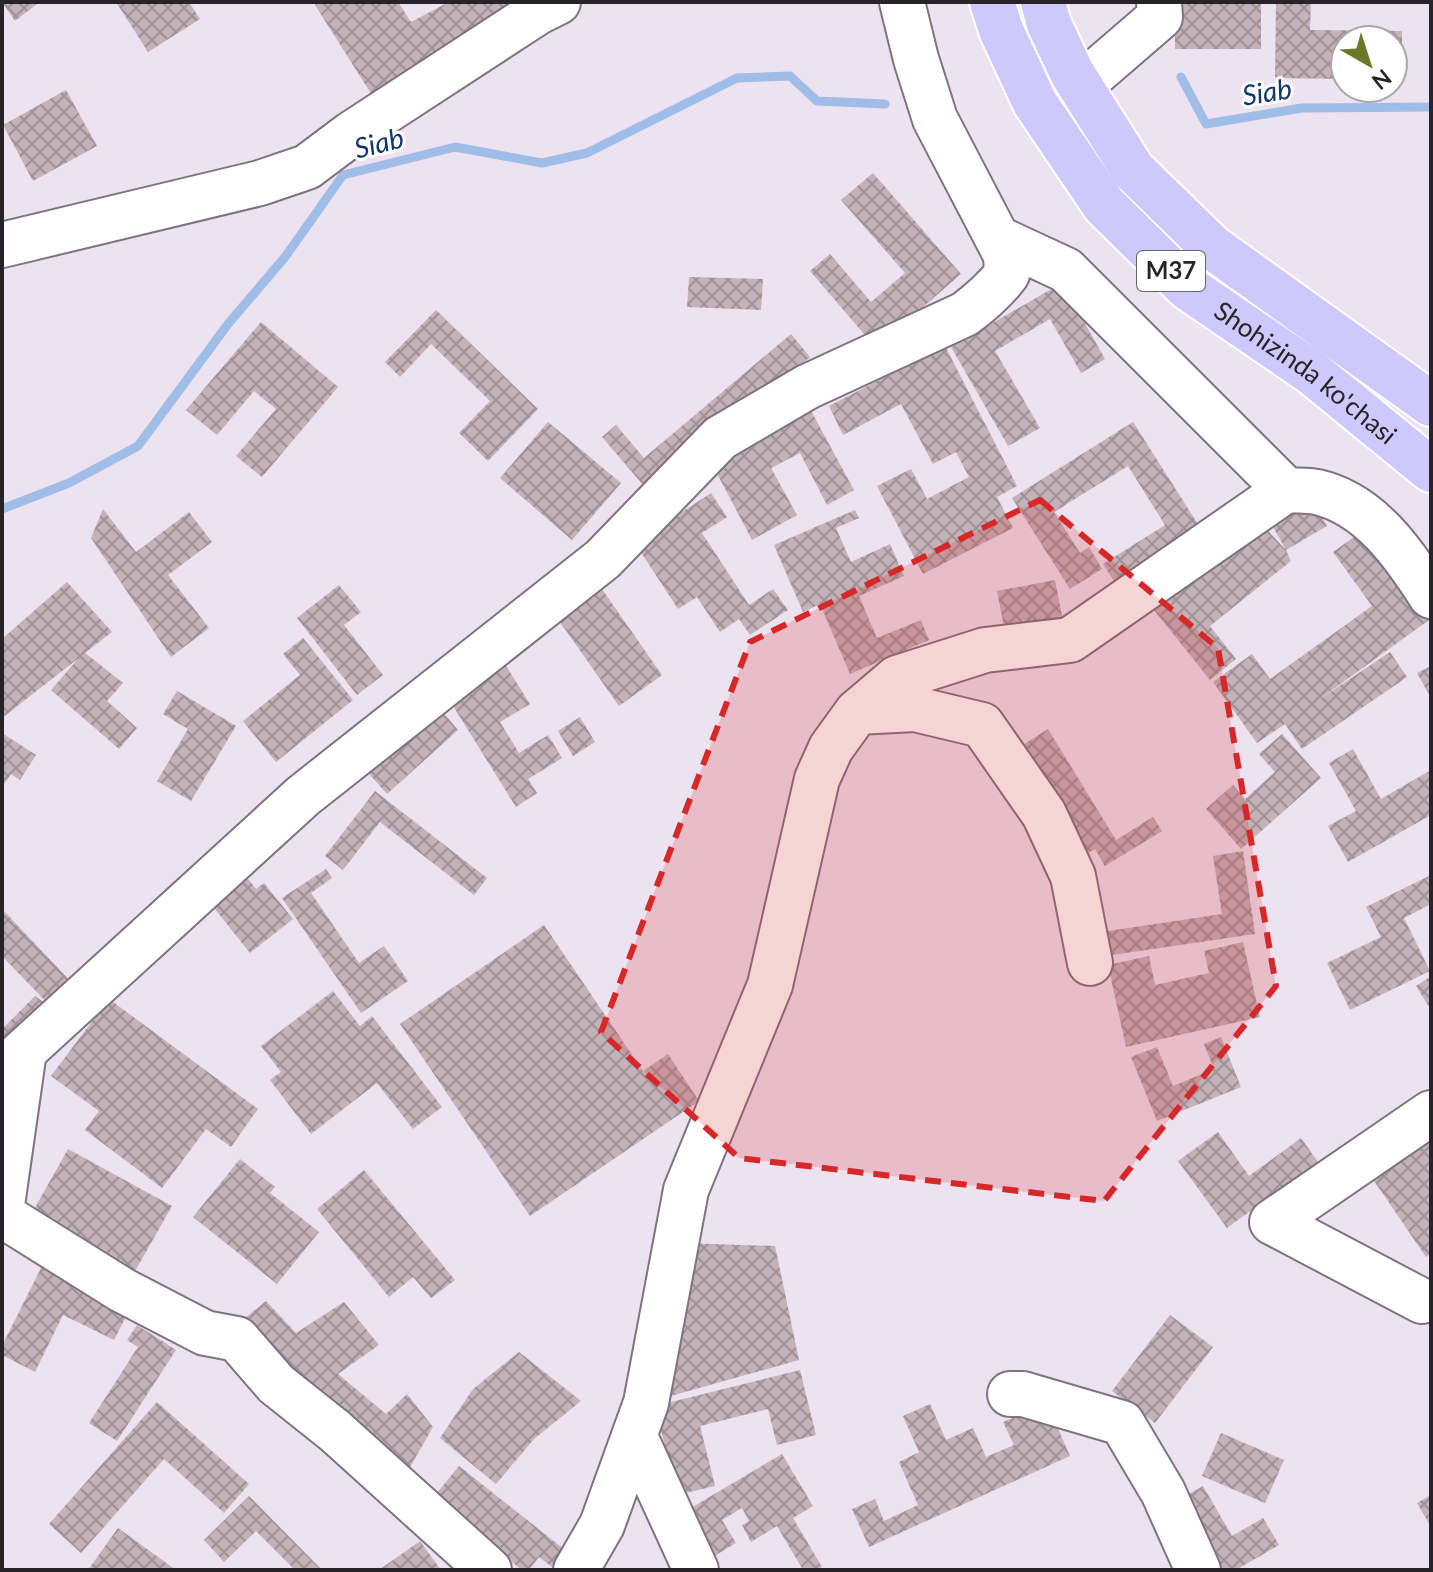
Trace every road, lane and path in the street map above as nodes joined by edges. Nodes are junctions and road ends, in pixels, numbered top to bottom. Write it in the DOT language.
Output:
graph roads {
  1 [pos="558,2"];
  2 [pos="902,2"];
  3 [pos="992,2"];
  4 [pos="1043,2"];
  5 [pos="1159,2"];
  6 [pos="1080,86"];
  7 [pos="999,239"];
  8 [pos="2,245"];
  9 [pos="1431,404"];
  10 [pos="1431,470"];
  11 [pos="1286,490"];
  12 [pos="1431,596"];
  13 [pos="857,712"];
  14 [pos="1090,963"];
  15 [pos="13,1061"];
  16 [pos="1431,1113"];
  17 [pos="2,1205"];
  18 [pos="2,1215"];
  19 [pos="1422,1301"];
  20 [pos="1010,1394"];
  21 [pos="635,1437"];
  22 [pos="489,1570"];
  23 [pos="576,1570"];
  24 [pos="696,1570"];
  25 [pos="1198,1570"];
  1 -- 8 [label="street"];
  2 -- 7 [label="street"];
  3 -- 10 [label="main road, Shohizinda ko'chasi / M37"];
  4 -- 6 [label="main road, Shohizinda ko'chasi / M37"];
  5 -- 6 [label="street"];
  6 -- 9 [label="main road, Shohizinda ko'chasi / M37"];
  7 -- 11 [label="street"];
  7 -- 15 [label="street"];
  11 -- 12 [label="street"];
  11 -- 13 [label="street"];
  13 -- 14 [label="street"];
  13 -- 21 [label="street"];
  15 -- 17 [label="street"];
  16 -- 19 [label="street"];
  18 -- 22 [label="street"];
  20 -- 25 [label="street"];
  21 -- 23 [label="street"];
  21 -- 24 [label="street"];
}
